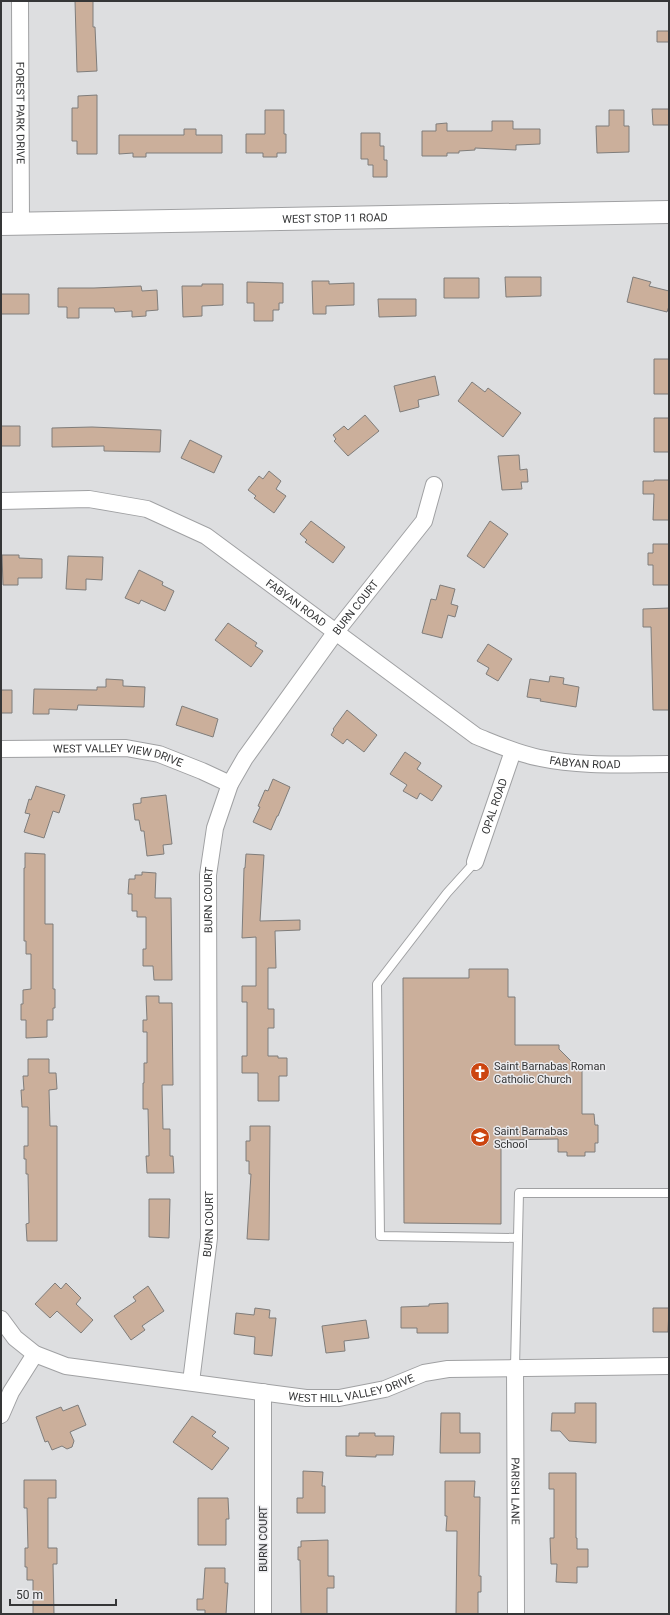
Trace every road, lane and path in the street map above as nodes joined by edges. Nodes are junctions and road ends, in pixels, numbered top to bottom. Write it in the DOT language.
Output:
graph roads {
  1 [pos="20,1"];
  2 [pos="669,212"];
  3 [pos="11,224"];
  4 [pos="434,485"];
  5 [pos="1,500"];
  6 [pos="335,633"];
  7 [pos="1,749"];
  8 [pos="513,751"];
  9 [pos="669,764"];
  10 [pos="230,784"];
  11 [pos="475,862"];
  12 [pos="669,1193"];
  13 [pos="518,1238"];
  14 [pos="1,1319"];
  15 [pos="35,1354"];
  16 [pos="669,1366"];
  17 [pos="515,1367"];
  18 [pos="191,1382"];
  19 [pos="263,1392"];
  20 [pos="1,1415"];
  21 [pos="263,1614"];
  22 [pos="516,1614"];
  1 -- 3 [label="street, FOREST PARK DRIVE"];
  2 -- 3 [label="main road, WEST STOP 11 ROAD"];
  4 -- 6 [label="street, BURN COURT"];
  5 -- 6 [label="street, FABYAN ROAD"];
  6 -- 8 [label="street, FABYAN ROAD"];
  6 -- 10 [label="street, BURN COURT"];
  7 -- 10 [label="street, WEST VALLEY VIEW DRIVE"];
  8 -- 9 [label="street, FABYAN ROAD"];
  8 -- 11 [label="street, OPAL ROAD"];
  10 -- 18 [label="street, BURN COURT"];
  11 -- 13 [label="lane"];
  12 -- 13 [label="lane"];
  13 -- 17 [label="lane"];
  14 -- 15 [label="street, WEST HILL VALLEY DRIVE"];
  15 -- 18 [label="street, WEST HILL VALLEY DRIVE"];
  15 -- 20 [label="street"];
  16 -- 17 [label="street, WEST HILL VALLEY DRIVE"];
  17 -- 19 [label="street, WEST HILL VALLEY DRIVE"];
  17 -- 22 [label="street, PARISH LANE"];
  18 -- 19 [label="street, WEST HILL VALLEY DRIVE"];
  19 -- 21 [label="street, BURN COURT"];
}
